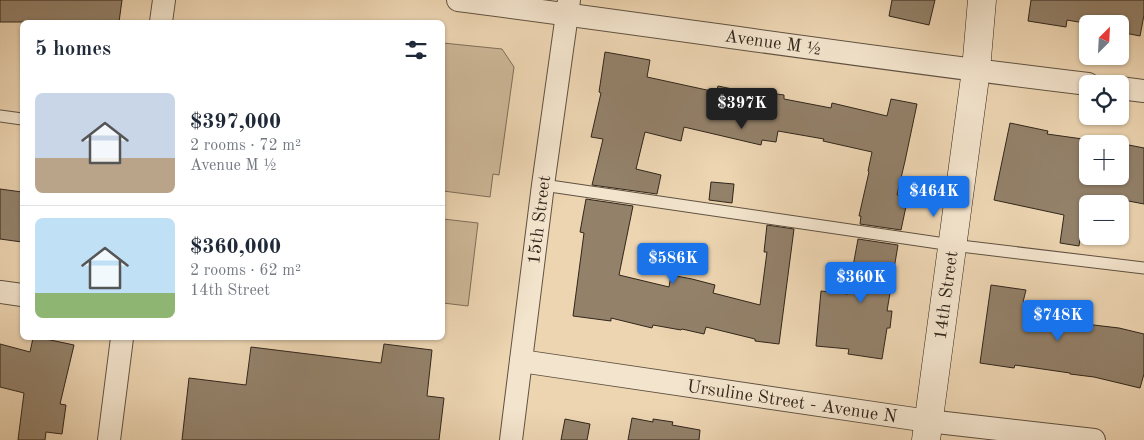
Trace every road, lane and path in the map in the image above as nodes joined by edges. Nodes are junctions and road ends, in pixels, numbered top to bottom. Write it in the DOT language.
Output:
graph roads {
  1 [pos="164,0"];
  2 [pos="458,0"];
  3 [pos="982,0"];
  4 [pos="568,7"];
  5 [pos="161,20"];
  6 [pos="976,70"];
  7 [pos="1079,83"];
  8 [pos="1129,89"];
  9 [pos="1144,91"];
  10 [pos="0,116"];
  11 [pos="20,119"];
  12 [pos="543,185"];
  13 [pos="952,245"];
  14 [pos="1144,268"];
  15 [pos="0,292"];
  16 [pos="20,295"];
  17 [pos="122,340"];
  18 [pos="521,361"];
  19 [pos="927,430"];
  20 [pos="109,440"];
  21 [pos="511,440"];
  22 [pos="1094,440"];
  1 -- 5 [label="street"];
  2 -- 4 [label="street, Avenue M ½"];
  3 -- 6 [label="main road, 14th Street"];
  4 -- 6 [label="street, Avenue M ½"];
  4 -- 12 [label="street, 15th Street"];
  6 -- 7 [label="street, Avenue M ½"];
  6 -- 13 [label="main road, 14th Street"];
  8 -- 9 [label="street"];
  10 -- 11 [label="lane"];
  12 -- 13 [label="lane"];
  12 -- 18 [label="street, 15th Street"];
  13 -- 14 [label="lane"];
  13 -- 19 [label="main road, 14th Street"];
  15 -- 16 [label="street"];
  17 -- 20 [label="street"];
  18 -- 19 [label="street, Ursuline Street - Avenue N"];
  18 -- 21 [label="street, 15th Street"];
  19 -- 22 [label="street, Ursuline Street - Avenue N"];
}
